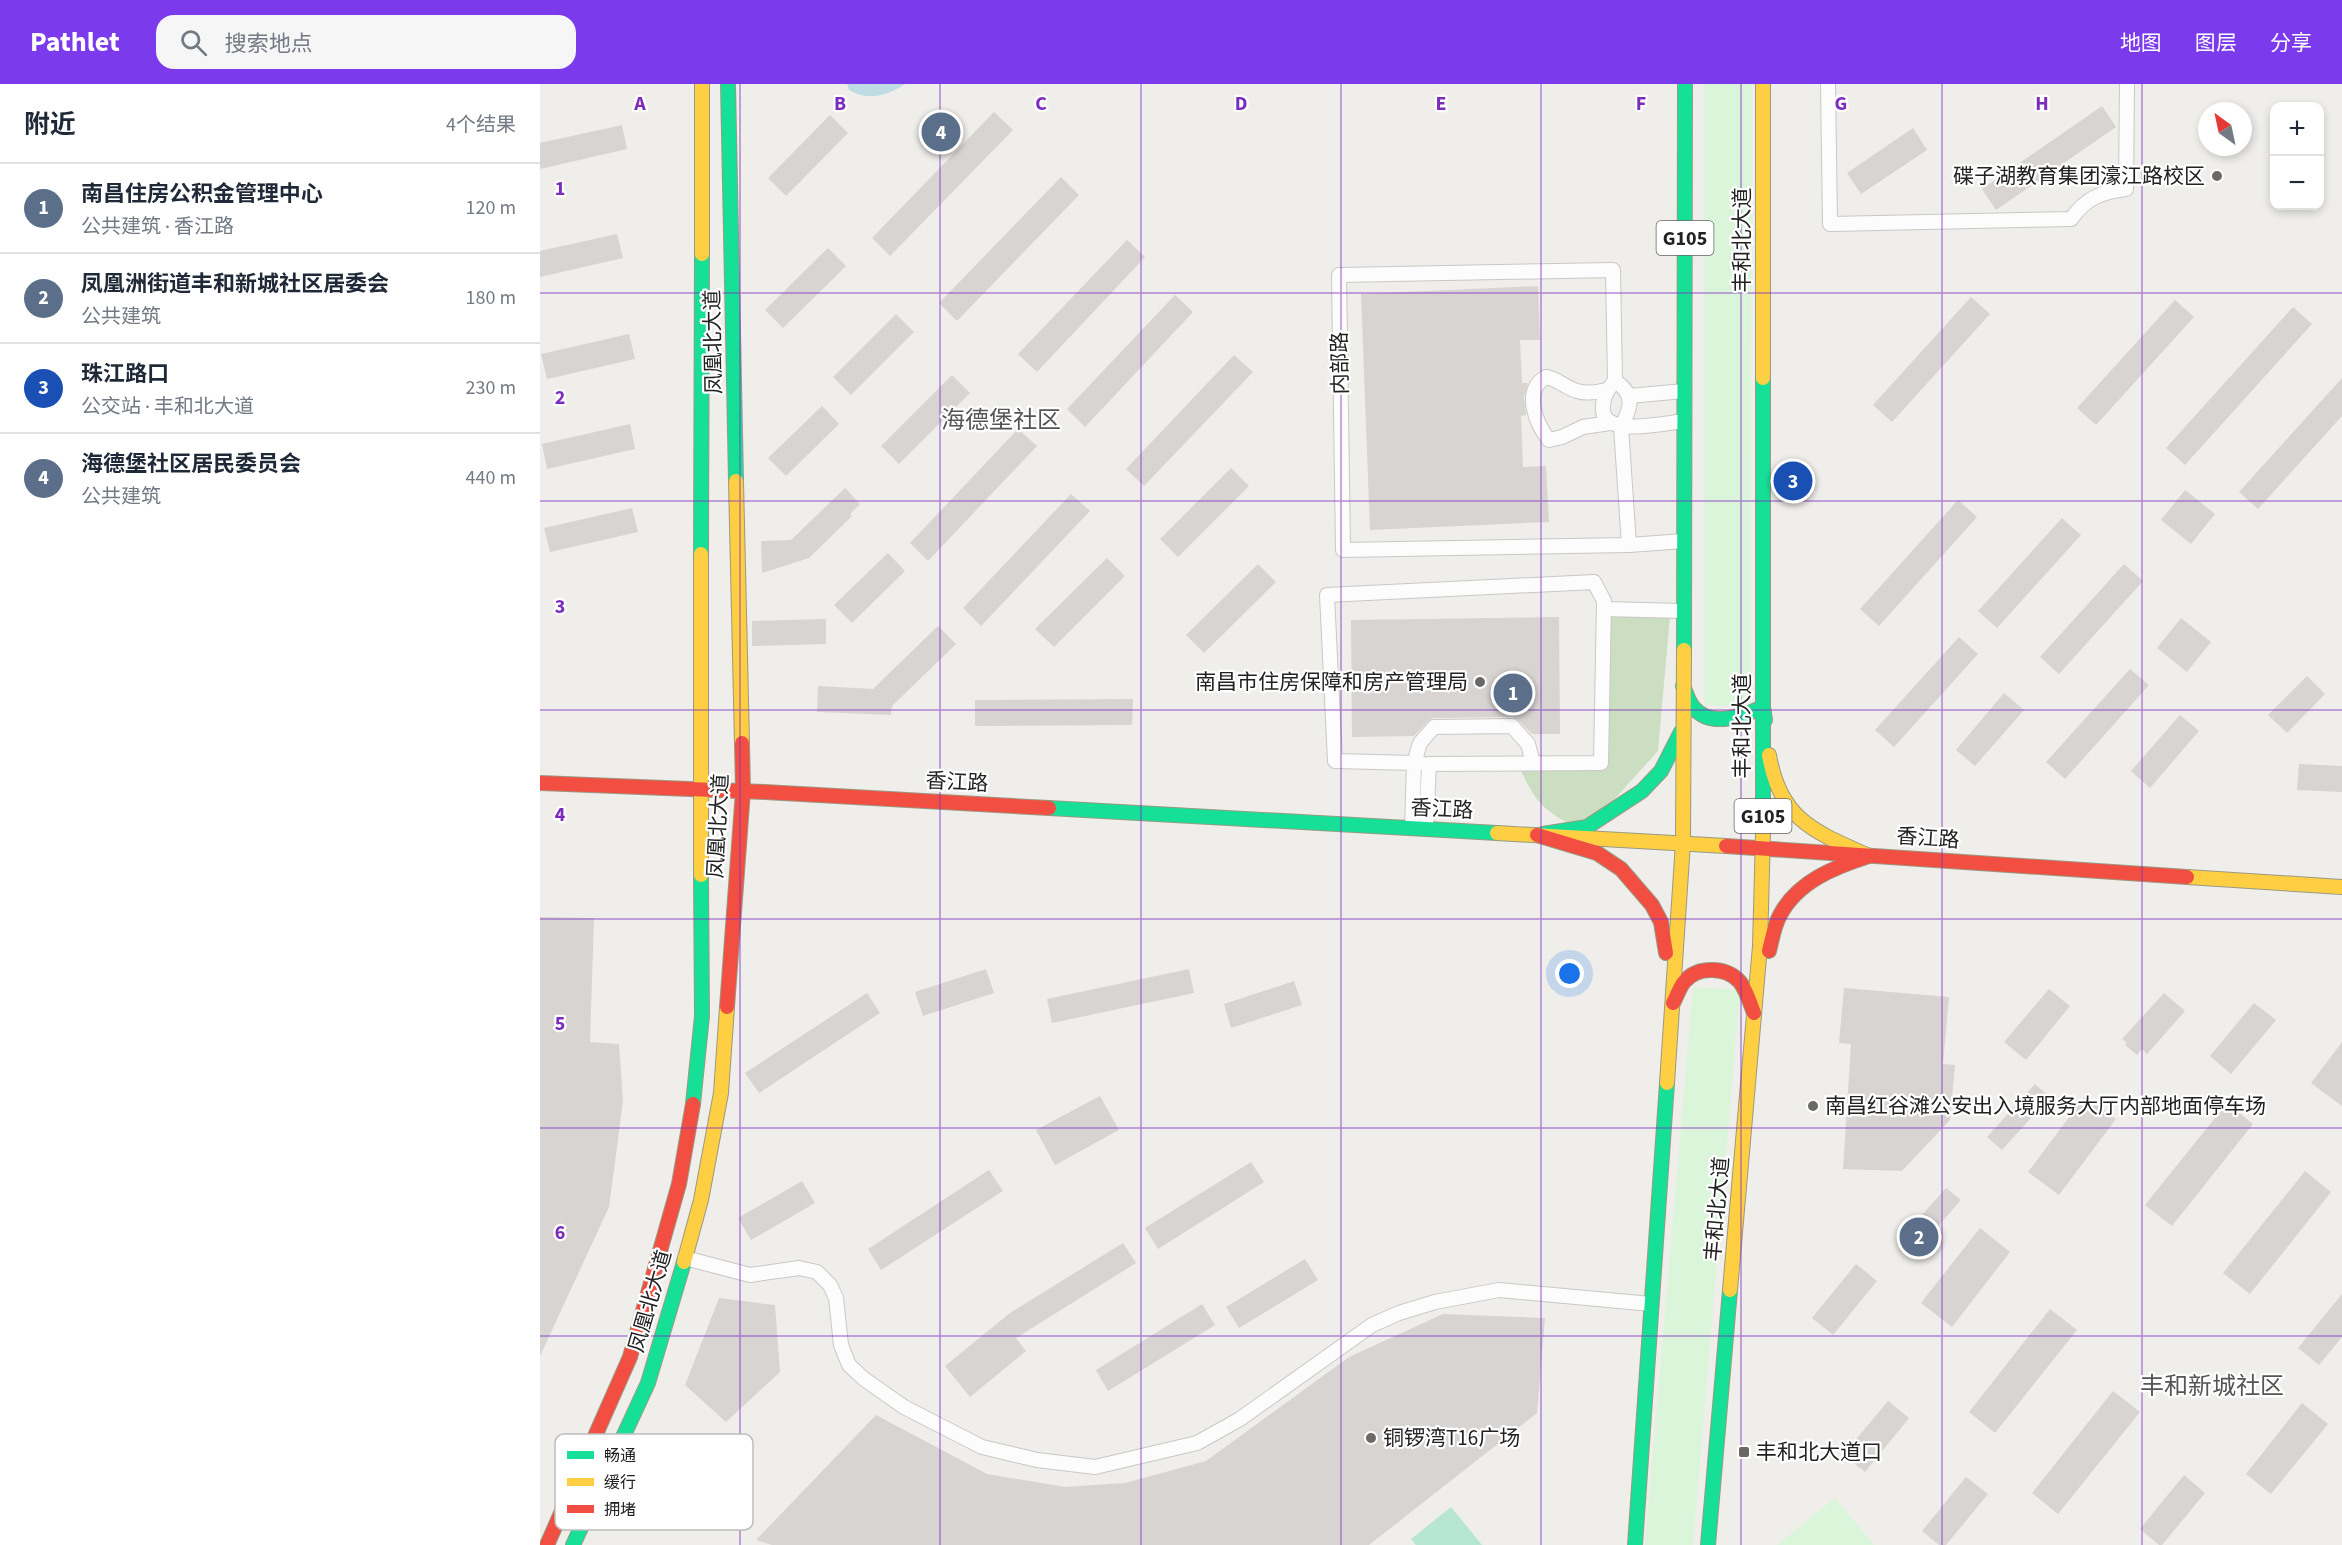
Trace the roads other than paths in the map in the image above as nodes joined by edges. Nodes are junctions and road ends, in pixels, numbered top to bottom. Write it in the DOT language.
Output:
graph roads {
  1 [pos="702,84"];
  2 [pos="728,84"];
  3 [pos="1685,84"];
  4 [pos="1763,84"];
  5 [pos="1828,84"];
  6 [pos="2127,84"];
  7 [pos="1611,386"];
  8 [pos="1684,391"];
  9 [pos="1629,396"];
  10 [pos="1684,422"];
  11 [pos="1615,425"];
  12 [pos="1684,541"];
  13 [pos="1629,545"];
  14 [pos="1604,605"];
  15 [pos="1684,606"];
  16 [pos="1683,686"];
  17 [pos="1763,707"];
  18 [pos="1683,728"];
  19 [pos="1414,763"];
  20 [pos="1533,763"];
  21 [pos="1429,764"];
  22 [pos="540,783"];
  23 [pos="700,789"];
  24 [pos="743,791"];
  25 [pos="1412,828"];
  26 [pos="1426,829"];
  27 [pos="1537,835"];
  28 [pos="1683,843"];
  29 [pos="1763,849"];
  30 [pos="1869,856"];
  31 [pos="2342,887"];
  32 [pos="1672,1006"];
  33 [pos="1755,1015"];
  34 [pos="685,1258"];
  35 [pos="1651,1304"];
  36 [pos="596,1434"];
  37 [pos="624,1434"];
  38 [pos="555,1527"];
  39 [pos="580,1530"];
  40 [pos="547,1545"];
  41 [pos="573,1545"];
  42 [pos="1635,1545"];
  43 [pos="1708,1545"];
  1 -- 23 [label="main road, 凤凰北大道"];
  2 -- 24 [label="main road, 凤凰北大道"];
  3 -- 8 [label="main road, G105"];
  4 -- 17 [label="main road, 丰和北大道 / G105"];
  5 -- 6 [label="street"];
  7 -- 9 [label="street"];
  7 -- 11 [label="street"];
  7 -- 11 [label="street"];
  7 -- 13 [label="street, 内部路"];
  8 -- 9 [label="street"];
  8 -- 10 [label="main road, G105"];
  9 -- 11 [label="street"];
  10 -- 11 [label="street"];
  10 -- 12 [label="main road, G105"];
  11 -- 13 [label="street"];
  12 -- 13 [label="street, 内部路"];
  12 -- 15 [label="main road, G105"];
  14 -- 15 [label="street"];
  14 -- 19 [label="street"];
  14 -- 20 [label="street"];
  15 -- 16 [label="main road, G105"];
  16 -- 17 [label="main road"];
  16 -- 18 [label="main road, G105"];
  17 -- 29 [label="main road, 丰和北大道 / G105"];
  17 -- 30 [label="main road"];
  18 -- 27 [label="main road"];
  18 -- 28 [label="main road, G105"];
  19 -- 20 [label="street"];
  19 -- 21 [label="street"];
  19 -- 25 [label="street"];
  20 -- 21 [label="street"];
  21 -- 26 [label="street"];
  22 -- 23 [label="main road, 香江路"];
  23 -- 24 [label="main road, 香江路"];
  23 -- 36 [label="main road, 凤凰北大道"];
  24 -- 25 [label="main road, 香江路"];
  24 -- 34 [label="main road, 凤凰北大道"];
  25 -- 26 [label="main road, 香江路"];
  26 -- 27 [label="main road, 香江路"];
  27 -- 28 [label="main road, 香江路"];
  27 -- 32 [label="main road"];
  28 -- 29 [label="main road, 香江路"];
  28 -- 32 [label="main road, G105"];
  29 -- 30 [label="main road, 香江路"];
  29 -- 33 [label="main road, 丰和北大道 / G105"];
  30 -- 31 [label="main road, 香江路"];
  30 -- 33 [label="main road"];
  32 -- 33 [label="main road"];
  32 -- 35 [label="main road, G105"];
  33 -- 43 [label="main road, 丰和北大道 / G105"];
  34 -- 35 [label="street"];
  34 -- 37 [label="main road, 凤凰北大道"];
  35 -- 42 [label="main road, G105"];
  38 -- 40 [label="main road, 凤凰北大道"];
  39 -- 41 [label="main road, 凤凰北大道"];
}
